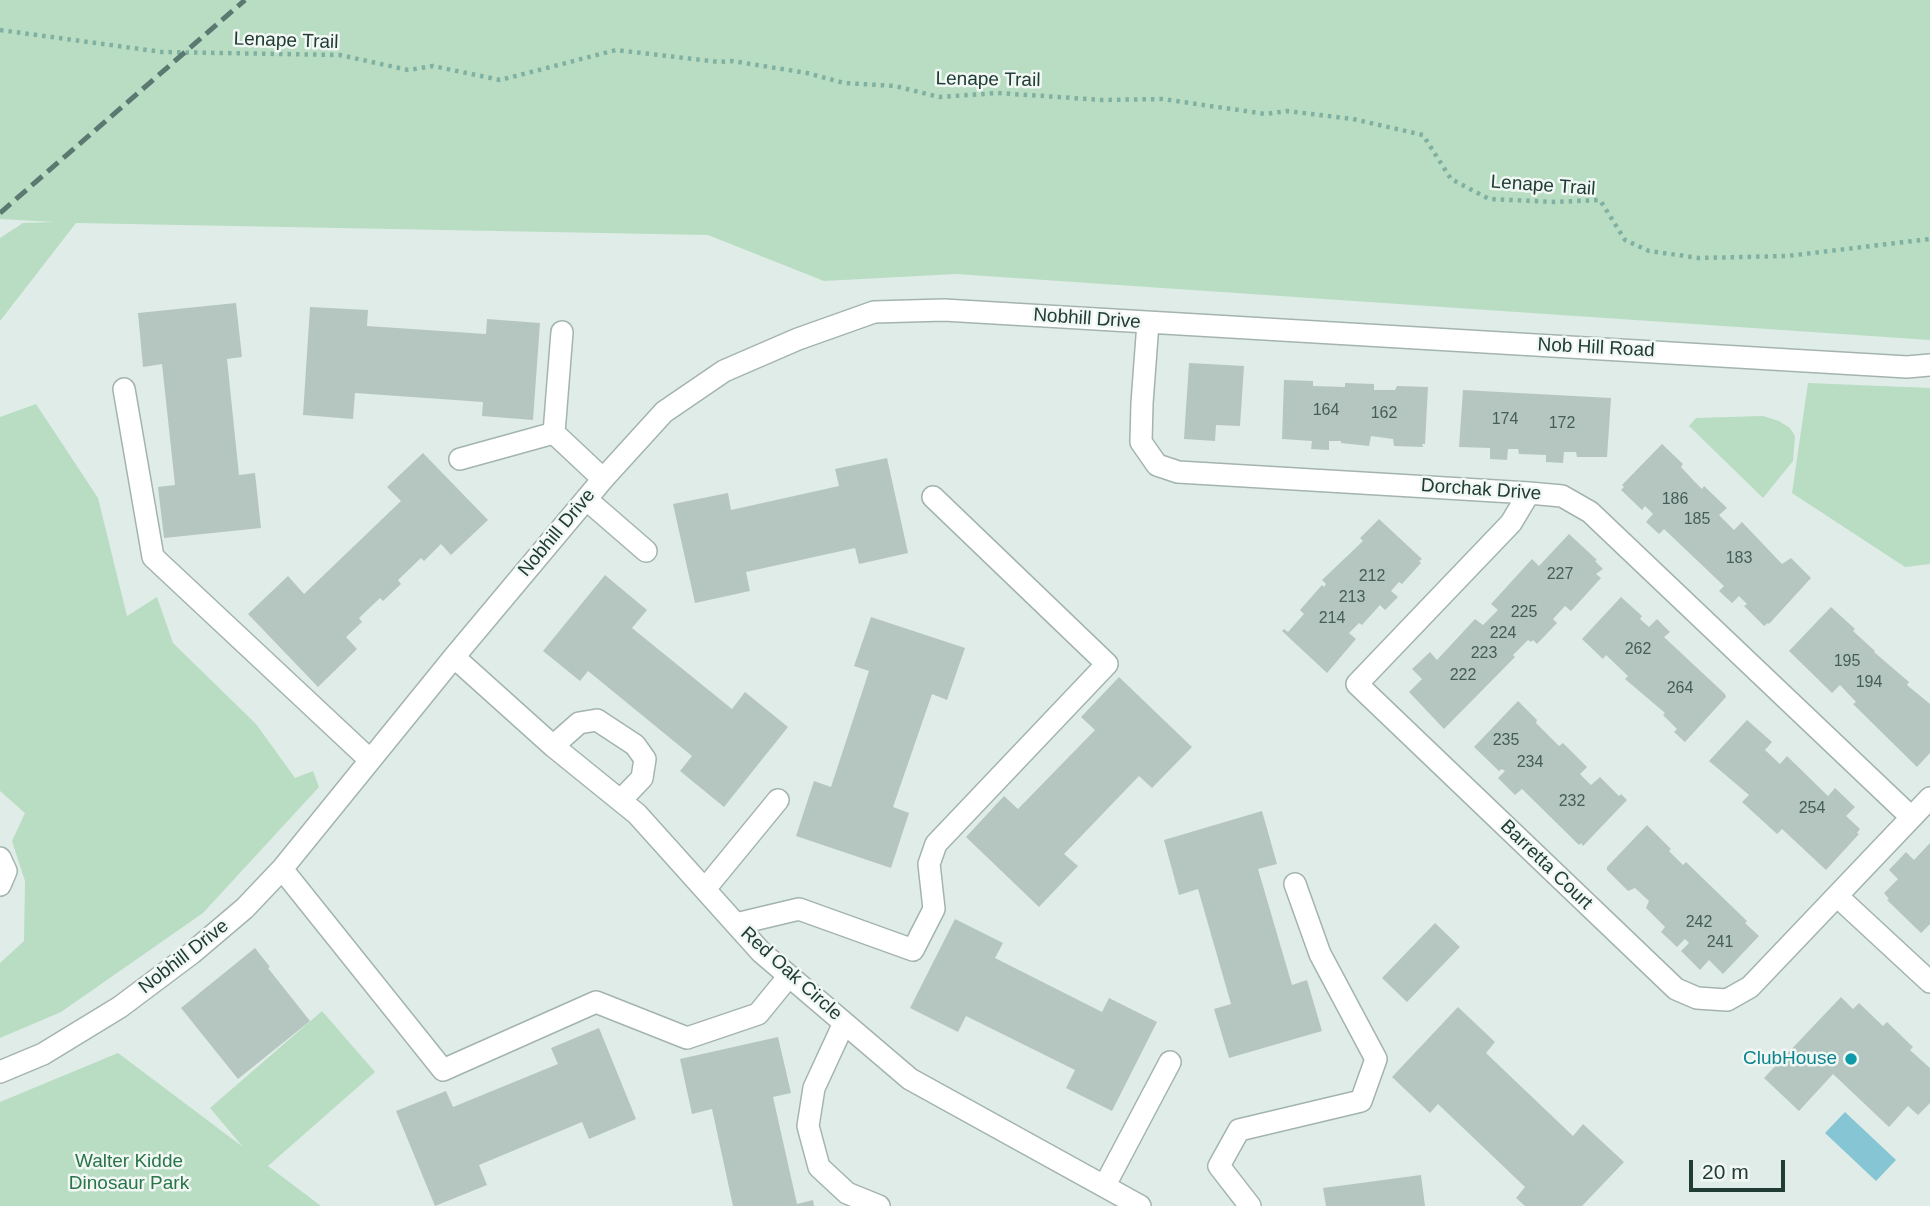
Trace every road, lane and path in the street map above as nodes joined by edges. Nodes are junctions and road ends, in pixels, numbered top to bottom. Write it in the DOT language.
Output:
graph roads {
  1 [pos="0,30"];
  2 [pos="1930,239"];
  3 [pos="1148,323"];
  4 [pos="1263,329"];
  5 [pos="562,332"];
  6 [pos="1930,365"];
  7 [pos="124,389"];
  8 [pos="554,433"];
  9 [pos="460,459"];
  10 [pos="603,479"];
  11 [pos="1529,492"];
  12 [pos="933,497"];
  13 [pos="586,499"];
  14 [pos="646,551"];
  15 [pos="454,657"];
  16 [pos="553,746"];
  17 [pos="370,760"];
  18 [pos="1930,798"];
  19 [pos="621,800"];
  20 [pos="778,800"];
  21 [pos="1911,817"];
  22 [pos="0,858"];
  23 [pos="282,869"];
  24 [pos="1295,884"];
  25 [pos="0,886"];
  26 [pos="705,889"];
  27 [pos="1837,896"];
  28 [pos="736,924"];
  29 [pos="789,976"];
  30 [pos="1930,982"];
  31 [pos="844,1023"];
  32 [pos="1170,1062"];
  33 [pos="0,1072"];
  34 [pos="1105,1185"];
  35 [pos="879,1206"];
  36 [pos="1140,1206"];
  37 [pos="1250,1206"];
  1 -- 2 [label="path, Lenape Trail"];
  3 -- 4 [label="street, Nobhill Drive"];
  3 -- 10 [label="street, Nobhill Drive"];
  3 -- 11 [label="street, Dorchak Drive"];
  4 -- 6 [label="street, Nob Hill Road"];
  5 -- 8 [label="street"];
  7 -- 17 [label="street"];
  8 -- 9 [label="street"];
  8 -- 10 [label="street"];
  10 -- 13 [label="street, Nobhill Drive"];
  11 -- 21 [label="street, Dorchak Drive"];
  11 -- 27 [label="street, Barretta Court"];
  12 -- 28 [label="street"];
  13 -- 14 [label="street"];
  13 -- 15 [label="street, Nobhill Drive"];
  15 -- 16 [label="street, Red Oak Circle"];
  15 -- 17 [label="street, Nobhill Drive"];
  16 -- 19 [label="street, Red Oak Circle"];
  16 -- 19 [label="street"];
  17 -- 23 [label="street, Nobhill Drive"];
  18 -- 21 [label="street, Barretta Court"];
  19 -- 26 [label="street, Red Oak Circle"];
  20 -- 26 [label="street"];
  21 -- 27 [label="street, Barretta Court"];
  22 -- 25 [label="street"];
  23 -- 29 [label="street"];
  23 -- 33 [label="street, Nobhill Drive"];
  24 -- 37 [label="street"];
  26 -- 28 [label="street, Red Oak Circle"];
  27 -- 30 [label="street"];
  28 -- 29 [label="street, Red Oak Circle"];
  29 -- 31 [label="street, Red Oak Circle"];
  31 -- 34 [label="street, Red Oak Circle"];
  31 -- 35 [label="street"];
  32 -- 34 [label="street"];
  34 -- 36 [label="street, Red Oak Circle"];
}
